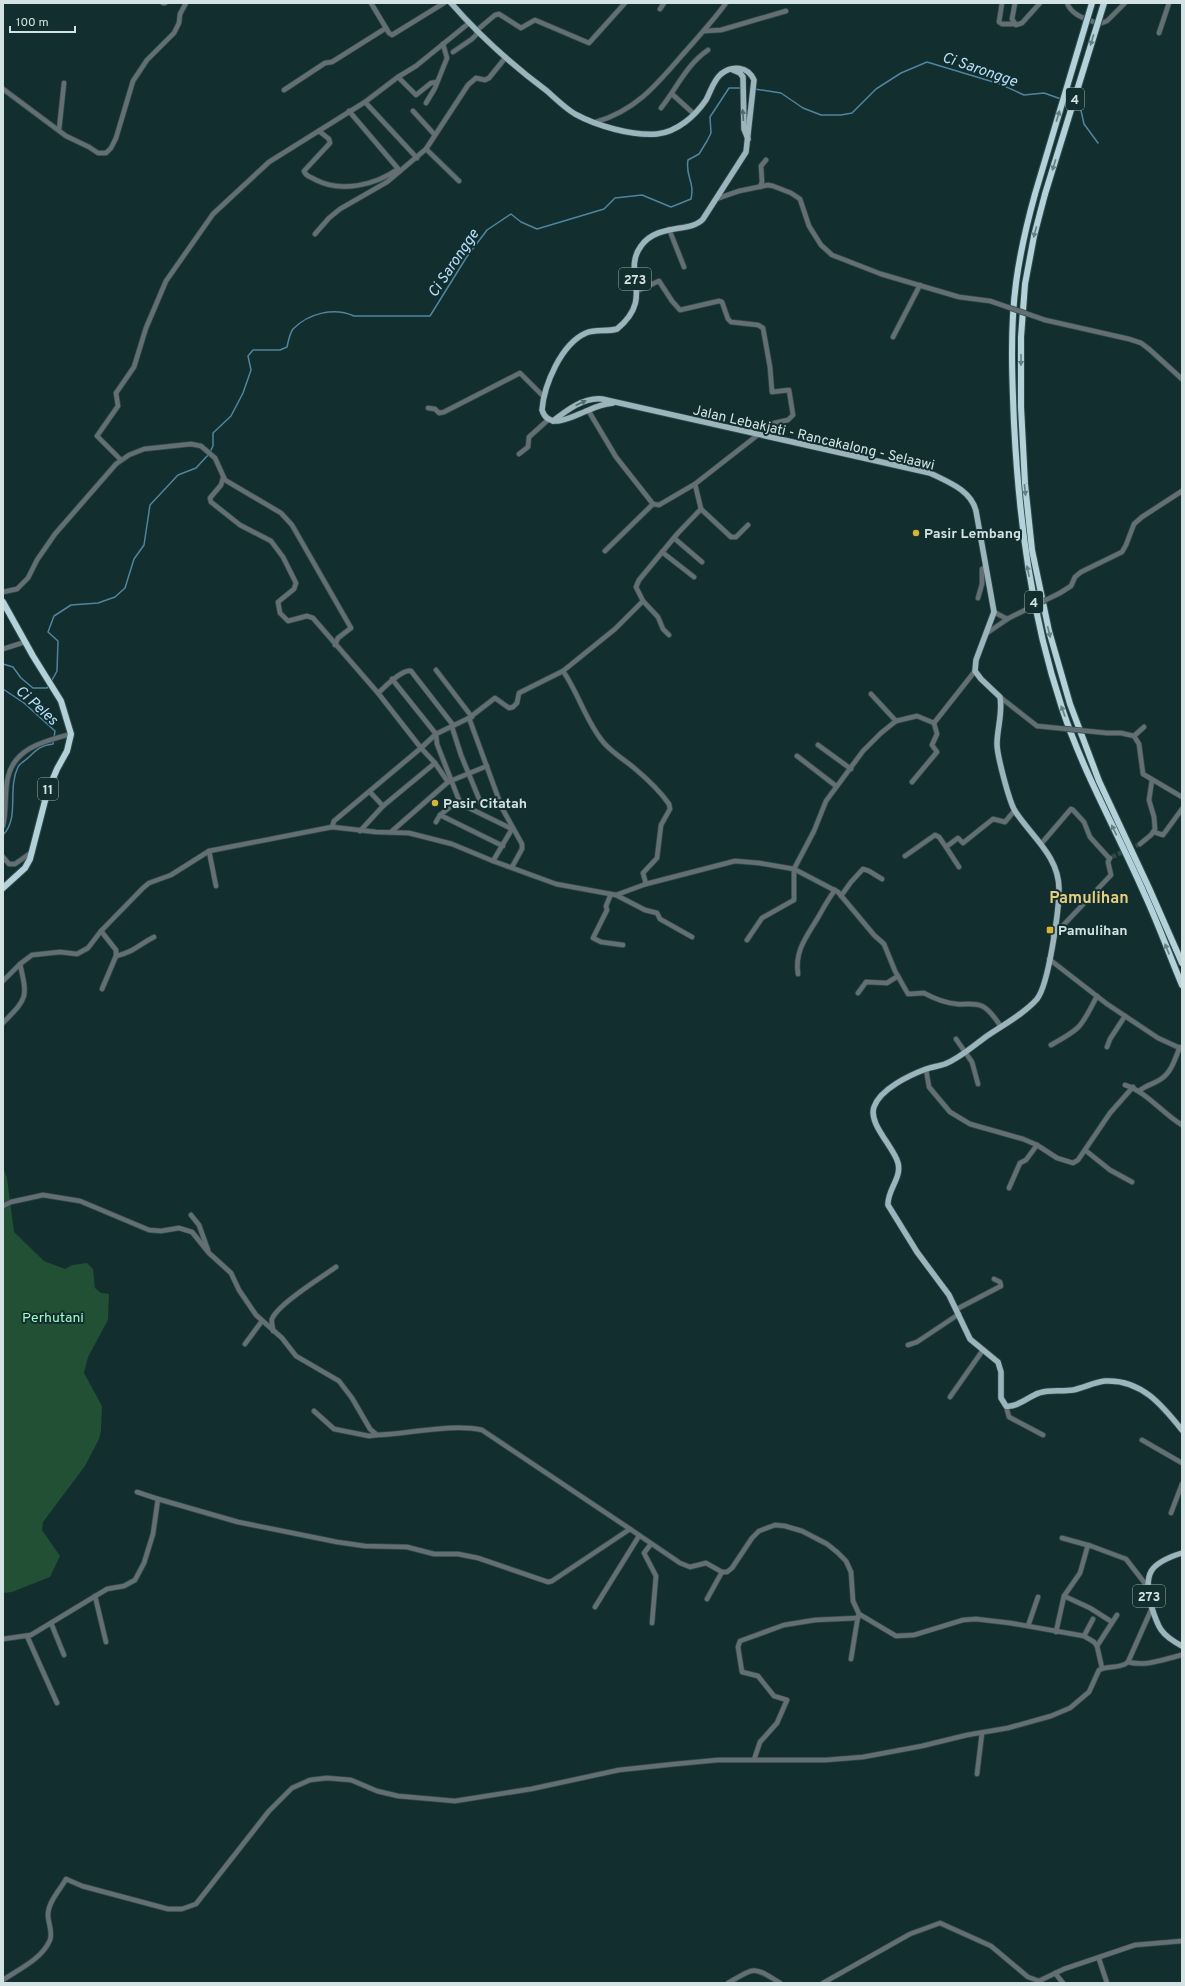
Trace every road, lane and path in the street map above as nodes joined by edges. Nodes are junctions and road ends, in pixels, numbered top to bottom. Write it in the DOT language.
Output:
graph roads {
  1 [pos="186,3"];
  2 [pos="371,3"];
  3 [pos="444,3"];
  4 [pos="451,3"];
  5 [pos="625,3"];
  6 [pos="664,3"];
  7 [pos="726,3"];
  8 [pos="1002,3"];
  9 [pos="1015,3"];
  10 [pos="1040,3"];
  11 [pos="1068,3"];
  12 [pos="1092,3"];
  13 [pos="1104,3"];
  14 [pos="1125,3"];
  15 [pos="1169,3"];
  16 [pos="660,9"];
  17 [pos="786,11"];
  18 [pos="469,23"];
  19 [pos="1014,24"];
  20 [pos="386,28"];
  21 [pos="704,30"];
  22 [pos="477,32"];
  23 [pos="1159,34"];
  24 [pos="443,44"];
  25 [pos="708,50"];
  26 [pos="453,52"];
  27 [pos="506,57"];
  28 [pos="729,69"];
  29 [pos="398,77"];
  30 [pos="438,82"];
  31 [pos="64,83"];
  32 [pos="3,89"];
  33 [pos="284,90"];
  34 [pos="672,94"];
  35 [pos="365,102"];
  36 [pos="426,103"];
  37 [pos="661,108"];
  38 [pos="349,111"];
  39 [pos="413,111"];
  40 [pos="694,114"];
  41 [pos="596,122"];
  42 [pos="59,130"];
  43 [pos="319,131"];
  44 [pos="434,134"];
  45 [pos="748,139"];
  46 [pos="426,149"];
  47 [pos="418,158"];
  48 [pos="766,160"];
  49 [pos="399,170"];
  50 [pos="389,175"];
  51 [pos="459,181"];
  52 [pos="387,182"];
  53 [pos="760,187"];
  54 [pos="714,200"];
  55 [pos="669,229"];
  56 [pos="315,234"];
  57 [pos="684,267"];
  58 [pos="920,285"];
  59 [pos="637,291"];
  60 [pos="893,337"];
  61 [pos="1182,379"];
  62 [pos="543,396"];
  63 [pos="613,402"];
  64 [pos="428,408"];
  65 [pos="588,410"];
  66 [pos="551,420"];
  67 [pos="751,432"];
  68 [pos="759,434"];
  69 [pos="519,454"];
  70 [pos="121,460"];
  71 [pos="223,478"];
  72 [pos="695,484"];
  73 [pos="1182,491"];
  74 [pos="653,504"];
  75 [pos="701,509"];
  76 [pos="748,525"];
  77 [pos="674,538"];
  78 [pos="605,551"];
  79 [pos="662,552"];
  80 [pos="702,562"];
  81 [pos="985,567"];
  82 [pos="694,577"];
  83 [pos="3,592"];
  84 [pos="978,598"];
  85 [pos="643,601"];
  86 [pos="3,602"];
  87 [pos="994,612"];
  88 [pos="1008,619"];
  89 [pos="986,633"];
  90 [pos="669,636"];
  91 [pos="25,642"];
  92 [pos="335,645"];
  93 [pos="3,649"];
  94 [pos="436,670"];
  95 [pos="563,671"];
  96 [pos="975,671"];
  97 [pos="392,680"];
  98 [pos="378,693"];
  99 [pos="871,694"];
  100 [pos="1000,697"];
  101 [pos="470,718"];
  102 [pos="896,721"];
  103 [pos="934,723"];
  104 [pos="453,726"];
  105 [pos="1144,727"];
  106 [pos="71,734"];
  107 [pos="436,734"];
  108 [pos="1134,736"];
  109 [pos="818,745"];
  110 [pos="420,748"];
  111 [pos="797,756"];
  112 [pos="435,763"];
  113 [pos="487,766"];
  114 [pos="851,769"];
  115 [pos="468,773"];
  116 [pos="1152,780"];
  117 [pos="450,781"];
  118 [pos="912,782"];
  119 [pos="836,786"];
  120 [pos="370,792"];
  121 [pos="1182,797"];
  122 [pos="459,800"];
  123 [pos="383,806"];
  124 [pos="482,806"];
  125 [pos="1182,809"];
  126 [pos="1015,810"];
  127 [pos="440,815"];
  128 [pos="436,822"];
  129 [pos="3,826"];
  130 [pos="332,827"];
  131 [pos="512,829"];
  132 [pos="360,831"];
  133 [pos="391,832"];
  134 [pos="1154,832"];
  135 [pos="1041,844"];
  136 [pos="1140,844"];
  137 [pos="503,846"];
  138 [pos="946,847"];
  139 [pos="209,851"];
  140 [pos="33,852"];
  141 [pos="905,856"];
  142 [pos="3,857"];
  143 [pos="493,861"];
  144 [pos="512,867"];
  145 [pos="959,867"];
  146 [pos="794,869"];
  147 [pos="882,880"];
  148 [pos="646,884"];
  149 [pos="216,886"];
  150 [pos="3,888"];
  151 [pos="835,890"];
  152 [pos="613,895"];
  153 [pos="841,896"];
  154 [pos="101,931"];
  155 [pos="1053,936"];
  156 [pos="154,937"];
  157 [pos="692,937"];
  158 [pos="747,940"];
  159 [pos="623,945"];
  160 [pos="116,956"];
  161 [pos="1049,959"];
  162 [pos="1182,963"];
  163 [pos="20,964"];
  164 [pos="798,974"];
  165 [pos="898,976"];
  166 [pos="3,982"];
  167 [pos="1182,985"];
  168 [pos="102,989"];
  169 [pos="858,993"];
  170 [pos="1097,996"];
  171 [pos="1125,1016"];
  172 [pos="3,1023"];
  173 [pos="1001,1026"];
  174 [pos="956,1039"];
  175 [pos="1051,1045"];
  176 [pos="1107,1047"];
  177 [pos="1181,1048"];
  178 [pos="965,1052"];
  179 [pos="926,1069"];
  180 [pos="978,1084"];
  181 [pos="1125,1085"];
  182 [pos="1132,1087"];
  183 [pos="1138,1091"];
  184 [pos="1182,1125"];
  185 [pos="1037,1145"];
  186 [pos="1085,1150"];
  187 [pos="1132,1182"];
  188 [pos="1009,1188"];
  189 [pos="3,1206"];
  190 [pos="191,1215"];
  191 [pos="209,1253"];
  192 [pos="336,1267"];
  193 [pos="994,1279"];
  194 [pos="958,1312"];
  195 [pos="262,1321"];
  196 [pos="273,1331"];
  197 [pos="245,1344"];
  198 [pos="908,1345"];
  199 [pos="983,1350"];
  200 [pos="950,1397"];
  201 [pos="1006,1406"];
  202 [pos="314,1411"];
  203 [pos="1180,1424"];
  204 [pos="1182,1430"];
  205 [pos="377,1435"];
  206 [pos="1043,1436"];
  207 [pos="1142,1440"];
  208 [pos="1182,1463"];
  209 [pos="1182,1484"];
  210 [pos="138,1492"];
  211 [pos="158,1499"];
  212 [pos="1171,1513"];
  213 [pos="630,1529"];
  214 [pos="639,1536"];
  215 [pos="1062,1538"];
  216 [pos="651,1544"];
  217 [pos="1088,1545"];
  218 [pos="1182,1553"];
  219 [pos="722,1572"];
  220 [pos="1147,1586"];
  221 [pos="95,1596"];
  222 [pos="1064,1596"];
  223 [pos="1038,1597"];
  224 [pos="707,1599"];
  225 [pos="595,1607"];
  226 [pos="1152,1608"];
  227 [pos="1117,1615"];
  228 [pos="858,1616"];
  229 [pos="1093,1619"];
  230 [pos="1112,1622"];
  231 [pos="51,1623"];
  232 [pos="652,1623"];
  233 [pos="1028,1626"];
  234 [pos="1056,1632"];
  235 [pos="27,1636"];
  236 [pos="1084,1636"];
  237 [pos="3,1639"];
  238 [pos="106,1642"];
  239 [pos="1097,1646"];
  240 [pos="1182,1646"];
  241 [pos="64,1655"];
  242 [pos="1182,1655"];
  243 [pos="851,1659"];
  244 [pos="1128,1662"];
  245 [pos="1102,1668"];
  246 [pos="57,1703"];
  247 [pos="982,1733"];
  248 [pos="754,1760"];
  249 [pos="977,1774"];
  250 [pos="1182,1941"];
  251 [pos="1099,1958"];
  252 [pos="1055,1973"];
  253 [pos="3,1980"];
  254 [pos="1036,1982"];
  255 [pos="728,1983"];
  256 [pos="780,1983"];
  257 [pos="823,1983"];
  258 [pos="1063,1983"];
  259 [pos="1107,1983"];
  1 -- 42 [label="street"];
  2 -- 20 [label="street"];
  3 -- 20 [label="street"];
  4 -- 18 [label="main road"];
  5 -- 22 [label="street"];
  6 -- 16 [label="street"];
  7 -- 21 [label="street"];
  8 -- 19 [label="street"];
  9 -- 19 [label="street"];
  10 -- 19 [label="street"];
  11 -- 14 [label="street"];
  167 -- 12 [label="highway, 4, one-way, bridge"];
  13 -- 162 [label="highway, 4, one-way, bridge"];
  15 -- 23 [label="street"];
  17 -- 21 [label="street"];
  18 -- 22 [label="main road"];
  18 -- 24 [label="street"];
  20 -- 33 [label="street"];
  21 -- 41 [label="street"];
  22 -- 26 [label="street"];
  22 -- 27 [label="main road"];
  24 -- 29 [label="street"];
  24 -- 30 [label="street"];
  25 -- 34 [label="street"];
  27 -- 41 [label="main road"];
  27 -- 44 [label="street"];
  28 -- 40 [label="main road"];
  45 -- 28 [label="main road, 273, one-way"];
  28 -- 45 [label="main road, 273"];
  29 -- 30 [label="street"];
  29 -- 35 [label="street"];
  30 -- 36 [label="street"];
  31 -- 42 [label="street"];
  32 -- 42 [label="street"];
  34 -- 37 [label="street"];
  34 -- 40 [label="street"];
  35 -- 38 [label="street"];
  35 -- 47 [label="street"];
  38 -- 43 [label="street"];
  38 -- 49 [label="street"];
  39 -- 44 [label="street"];
  40 -- 41 [label="main road"];
  43 -- 50 [label="street"];
  43 -- 70 [label="street"];
  44 -- 46 [label="street"];
  45 -- 54 [label="main road, 273"];
  46 -- 47 [label="street"];
  46 -- 51 [label="street"];
  47 -- 49 [label="street"];
  48 -- 53 [label="street"];
  49 -- 50 [label="street"];
  49 -- 52 [label="street"];
  50 -- 52 [label="street"];
  52 -- 56 [label="street"];
  53 -- 54 [label="street"];
  53 -- 58 [label="street"];
  54 -- 55 [label="main road, 273"];
  55 -- 57 [label="street"];
  55 -- 59 [label="main road, 273"];
  58 -- 60 [label="street"];
  58 -- 61 [label="street, bridge"];
  59 -- 62 [label="main road, 273"];
  59 -- 67 [label="street"];
  62 -- 64 [label="street"];
  62 -- 66 [label="main road, 273"];
  63 -- 65 [label="main road"];
  66 -- 63 [label="main road, Jalan Lebakjati - Rancakalong - Selaawi, one-way"];
  63 -- 67 [label="main road, Jalan Lebakjati - Rancakalong - Selaawi"];
  65 -- 66 [label="main road"];
  65 -- 74 [label="street"];
  66 -- 69 [label="street"];
  67 -- 68 [label="main road, Jalan Lebakjati - Rancakalong - Selaawi"];
  68 -- 72 [label="street"];
  68 -- 81 [label="main road, Jalan Lebakjati - Rancakalong - Selaawi"];
  70 -- 71 [label="street"];
  70 -- 83 [label="street"];
  71 -- 92 [label="street"];
  71 -- 92 [label="street"];
  72 -- 74 [label="street"];
  72 -- 75 [label="street"];
  73 -- 88 [label="street, bridge"];
  74 -- 78 [label="street"];
  75 -- 76 [label="street"];
  75 -- 77 [label="street"];
  77 -- 79 [label="street"];
  77 -- 80 [label="street"];
  79 -- 82 [label="street"];
  79 -- 85 [label="street"];
  81 -- 84 [label="street"];
  81 -- 87 [label="main road, Jalan Lebakjati - Rancakalong - Selaawi"];
  85 -- 90 [label="street"];
  85 -- 95 [label="street"];
  86 -- 91 [label="highway, 11"];
  87 -- 88 [label="street"];
  87 -- 89 [label="main road"];
  88 -- 89 [label="street"];
  89 -- 96 [label="main road"];
  91 -- 93 [label="street"];
  91 -- 106 [label="highway, 11"];
  92 -- 98 [label="street"];
  94 -- 101 [label="street"];
  95 -- 101 [label="street"];
  95 -- 148 [label="street"];
  96 -- 100 [label="main road"];
  96 -- 103 [label="street"];
  97 -- 98 [label="street"];
  97 -- 104 [label="street"];
  97 -- 107 [label="street"];
  98 -- 110 [label="street"];
  99 -- 102 [label="street"];
  100 -- 108 [label="street, bridge"];
  100 -- 126 [label="main road"];
  101 -- 104 [label="street"];
  101 -- 113 [label="street"];
  102 -- 103 [label="street"];
  102 -- 114 [label="street"];
  103 -- 118 [label="street"];
  104 -- 107 [label="street"];
  104 -- 115 [label="street"];
  105 -- 108 [label="street"];
  106 -- 129 [label="street"];
  106 -- 140 [label="highway, 11"];
  107 -- 110 [label="street"];
  107 -- 117 [label="street"];
  108 -- 116 [label="street"];
  109 -- 114 [label="street"];
  110 -- 112 [label="street"];
  110 -- 120 [label="street"];
  111 -- 119 [label="street"];
  112 -- 117 [label="street"];
  112 -- 123 [label="street"];
  113 -- 115 [label="street"];
  113 -- 131 [label="street"];
  114 -- 119 [label="street"];
  115 -- 117 [label="street"];
  115 -- 124 [label="street"];
  116 -- 121 [label="street"];
  116 -- 134 [label="street"];
  117 -- 122 [label="street"];
  117 -- 133 [label="street"];
  119 -- 146 [label="street"];
  120 -- 123 [label="street"];
  120 -- 130 [label="street"];
  122 -- 127 [label="street"];
  122 -- 131 [label="street"];
  123 -- 132 [label="street"];
  125 -- 134 [label="street"];
  126 -- 135 [label="main road"];
  126 -- 138 [label="street"];
  127 -- 128 [label="street"];
  127 -- 137 [label="street"];
  130 -- 132 [label="street"];
  130 -- 139 [label="street"];
  131 -- 137 [label="street"];
  131 -- 144 [label="street"];
  132 -- 133 [label="street"];
  133 -- 143 [label="street"];
  134 -- 136 [label="street"];
  135 -- 155 [label="main road"];
  135 -- 155 [label="street"];
  137 -- 143 [label="street"];
  138 -- 141 [label="street"];
  138 -- 145 [label="street"];
  139 -- 149 [label="street"];
  139 -- 154 [label="street"];
  140 -- 142 [label="street"];
  140 -- 150 [label="highway, 11"];
  143 -- 144 [label="street"];
  144 -- 152 [label="street"];
  146 -- 148 [label="street"];
  146 -- 151 [label="street"];
  146 -- 158 [label="street"];
  147 -- 153 [label="street"];
  148 -- 152 [label="street"];
  151 -- 153 [label="street"];
  151 -- 164 [label="street"];
  152 -- 157 [label="street"];
  152 -- 159 [label="street"];
  153 -- 165 [label="street"];
  154 -- 160 [label="street"];
  154 -- 163 [label="street"];
  155 -- 161 [label="main road"];
  156 -- 160 [label="street"];
  160 -- 168 [label="street"];
  161 -- 170 [label="street"];
  161 -- 173 [label="main road"];
  163 -- 166 [label="street"];
  163 -- 172 [label="street"];
  165 -- 169 [label="street"];
  165 -- 173 [label="street"];
  170 -- 171 [label="street"];
  170 -- 175 [label="street"];
  171 -- 176 [label="street"];
  171 -- 177 [label="street"];
  173 -- 178 [label="main road"];
  174 -- 178 [label="street"];
  177 -- 183 [label="street"];
  178 -- 179 [label="main road"];
  178 -- 180 [label="street"];
  179 -- 185 [label="street"];
  179 -- 194 [label="main road"];
  181 -- 182 [label="street"];
  182 -- 183 [label="street"];
  182 -- 186 [label="street"];
  183 -- 184 [label="street"];
  185 -- 186 [label="street"];
  185 -- 188 [label="street"];
  186 -- 187 [label="street"];
  189 -- 191 [label="street"];
  190 -- 191 [label="street"];
  191 -- 195 [label="street"];
  192 -- 196 [label="street"];
  193 -- 194 [label="street"];
  194 -- 198 [label="street"];
  194 -- 199 [label="main road"];
  195 -- 196 [label="street"];
  195 -- 197 [label="street"];
  196 -- 205 [label="street"];
  199 -- 200 [label="street"];
  199 -- 201 [label="main road"];
  201 -- 203 [label="main road"];
  201 -- 206 [label="street"];
  202 -- 205 [label="street"];
  203 -- 204 [label="main road"];
  205 -- 213 [label="street"];
  207 -- 208 [label="street"];
  209 -- 212 [label="street"];
  210 -- 211 [label="street"];
  211 -- 213 [label="street"];
  211 -- 221 [label="street"];
  213 -- 214 [label="street"];
  214 -- 216 [label="street"];
  214 -- 225 [label="street"];
  215 -- 217 [label="street"];
  216 -- 219 [label="street"];
  216 -- 232 [label="street"];
  217 -- 220 [label="street"];
  217 -- 222 [label="street"];
  218 -- 220 [label="main road, 273"];
  219 -- 224 [label="street"];
  219 -- 228 [label="street"];
  220 -- 226 [label="main road, 273"];
  221 -- 231 [label="street"];
  221 -- 238 [label="street"];
  222 -- 230 [label="street"];
  222 -- 234 [label="street"];
  223 -- 233 [label="street"];
  226 -- 240 [label="main road, 273"];
  226 -- 244 [label="street"];
  227 -- 230 [label="street"];
  228 -- 233 [label="street"];
  228 -- 243 [label="street"];
  228 -- 248 [label="street"];
  229 -- 236 [label="street"];
  230 -- 239 [label="street"];
  231 -- 235 [label="street"];
  231 -- 241 [label="street"];
  233 -- 234 [label="street"];
  234 -- 236 [label="street"];
  235 -- 237 [label="street"];
  235 -- 246 [label="street"];
  236 -- 239 [label="street"];
  239 -- 245 [label="street"];
  242 -- 244 [label="street"];
  244 -- 245 [label="street"];
  245 -- 247 [label="street"];
  247 -- 248 [label="street"];
  247 -- 249 [label="street"];
  248 -- 253 [label="street"];
  250 -- 251 [label="street"];
  251 -- 252 [label="street"];
  251 -- 259 [label="street"];
  252 -- 254 [label="street"];
  252 -- 258 [label="street"];
  254 -- 257 [label="street"];
  255 -- 256 [label="street"];
}
